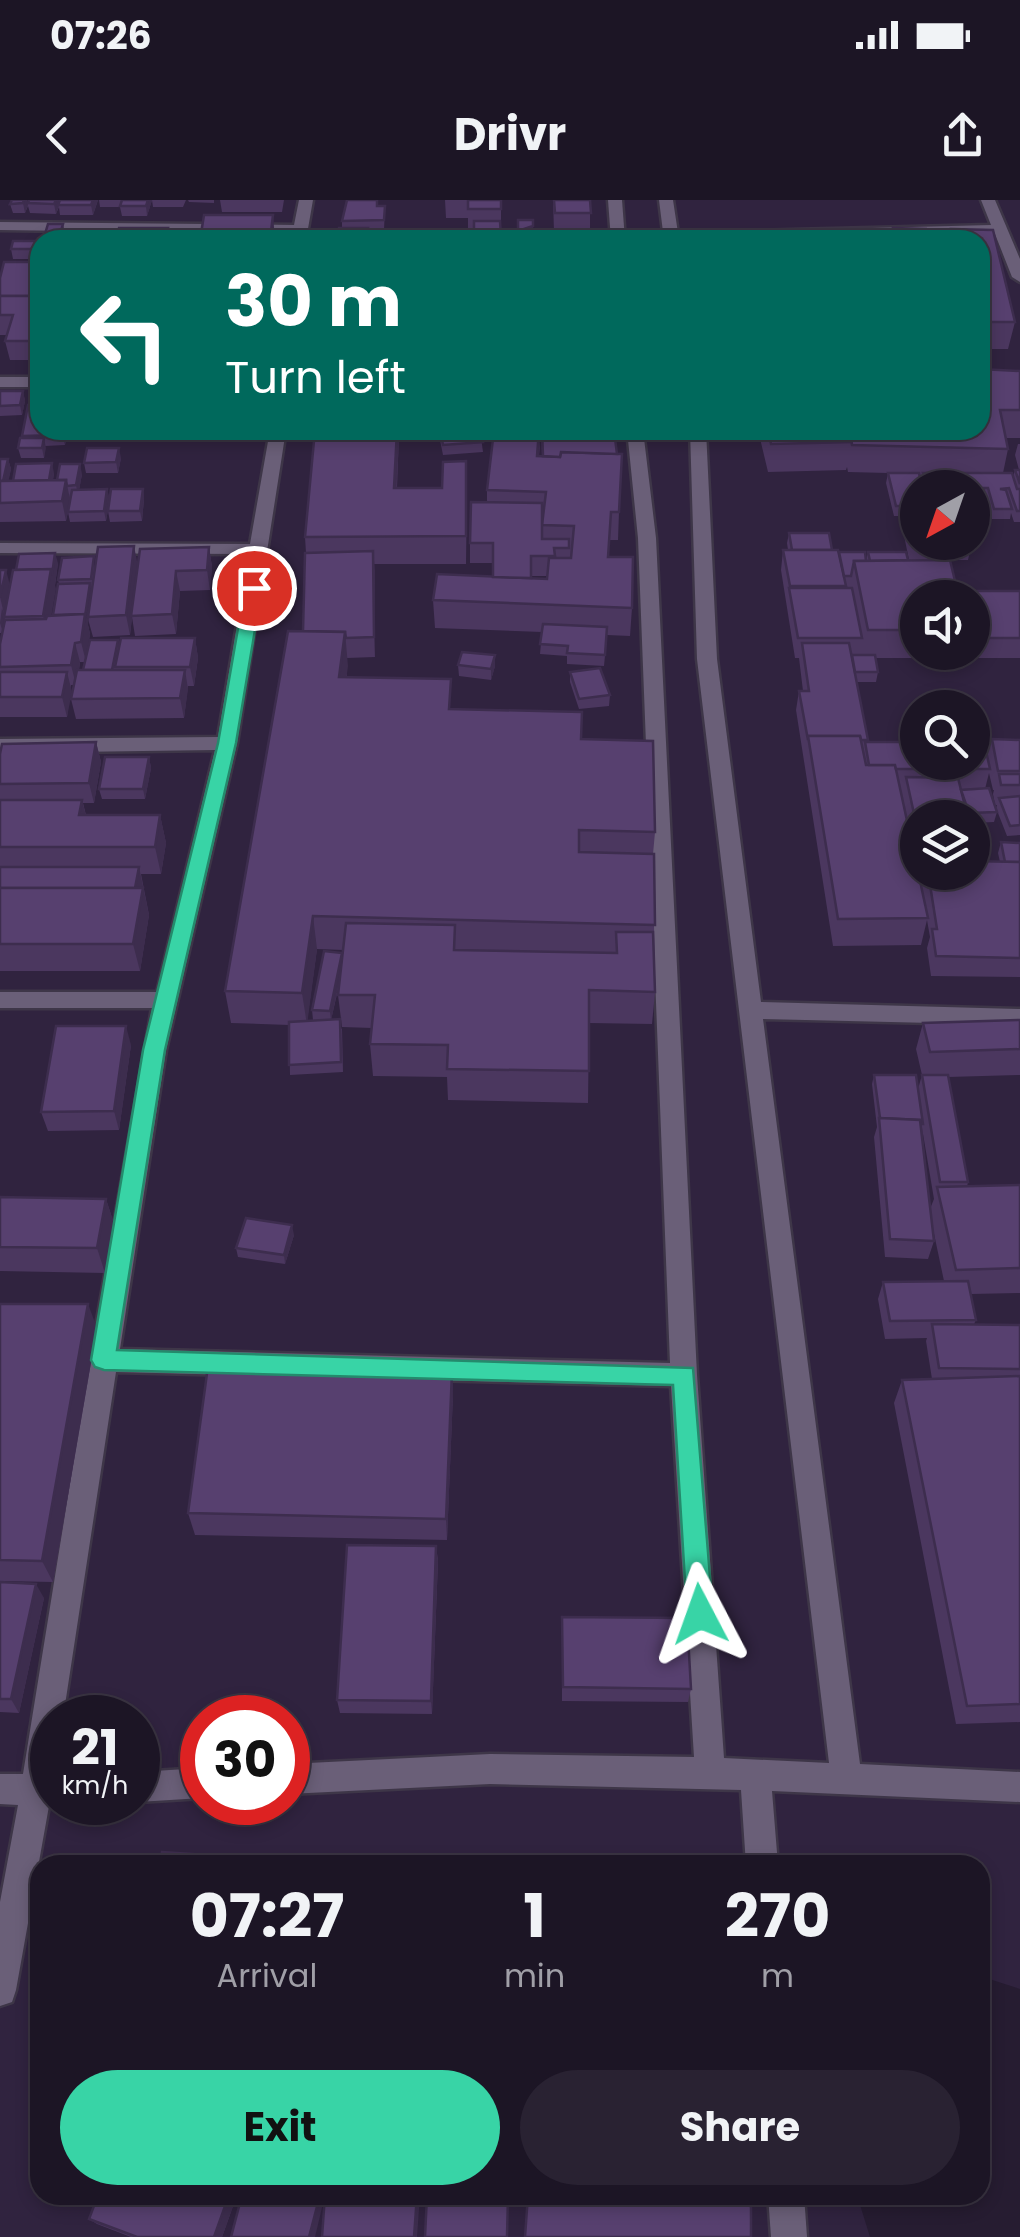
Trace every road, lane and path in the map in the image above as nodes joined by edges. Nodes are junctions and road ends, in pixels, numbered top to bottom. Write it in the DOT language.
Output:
graph roads {
  1 [pos="306,200"];
  2 [pos="615,200"];
  3 [pos="666,200"];
  4 [pos="988,200"];
  5 [pos="0,226"];
  6 [pos="1000,229"];
  7 [pos="133,230"];
  8 [pos="301,230"];
  9 [pos="617,230"];
  10 [pos="670,230"];
  11 [pos="967,230"];
  12 [pos="1020,277"];
  13 [pos="0,382"];
  14 [pos="30,382"];
  15 [pos="276,440"];
  16 [pos="636,440"];
  17 [pos="698,440"];
  18 [pos="0,548"];
  19 [pos="260,549"];
  20 [pos="227,743"];
  21 [pos="0,746"];
  22 [pos="0,1000"];
  23 [pos="166,1000"];
  24 [pos="751,1010"];
  25 [pos="1020,1016"];
  26 [pos="104,1360"];
  27 [pos="684,1375"];
  28 [pos="57,1695"];
  29 [pos="710,1773"];
  30 [pos="756,1776"];
  31 [pos="310,1778"];
  32 [pos="846,1779"];
  33 [pos="1020,1786"];
  34 [pos="0,1789"];
  35 [pos="30,1790"];
  36 [pos="36,1825"];
  37 [pos="761,1855"];
  38 [pos="0,1990"];
  39 [pos="787,2205"];
  40 [pos="789,2237"];
  1 -- 8 [label="street"];
  2 -- 9 [label="street"];
  3 -- 10 [label="street"];
  4 -- 6 [label="street"];
  5 -- 7 [label="street"];
  6 -- 11 [label="street"];
  6 -- 12 [label="street"];
  13 -- 14 [label="street"];
  15 -- 19 [label="street"];
  16 -- 27 [label="street"];
  17 -- 24 [label="street"];
  18 -- 19 [label="street"];
  19 -- 20 [label="street"];
  20 -- 21 [label="street"];
  20 -- 23 [label="street"];
  22 -- 23 [label="street"];
  23 -- 26 [label="street"];
  24 -- 25 [label="street"];
  24 -- 32 [label="street"];
  26 -- 27 [label="street"];
  26 -- 28 [label="street"];
  27 -- 29 [label="street"];
  29 -- 30 [label="street"];
  29 -- 31 [label="street"];
  30 -- 32 [label="street"];
  30 -- 37 [label="street"];
  32 -- 33 [label="street"];
  34 -- 35 [label="street"];
  36 -- 38 [label="street"];
  39 -- 40 [label="street"];
}
